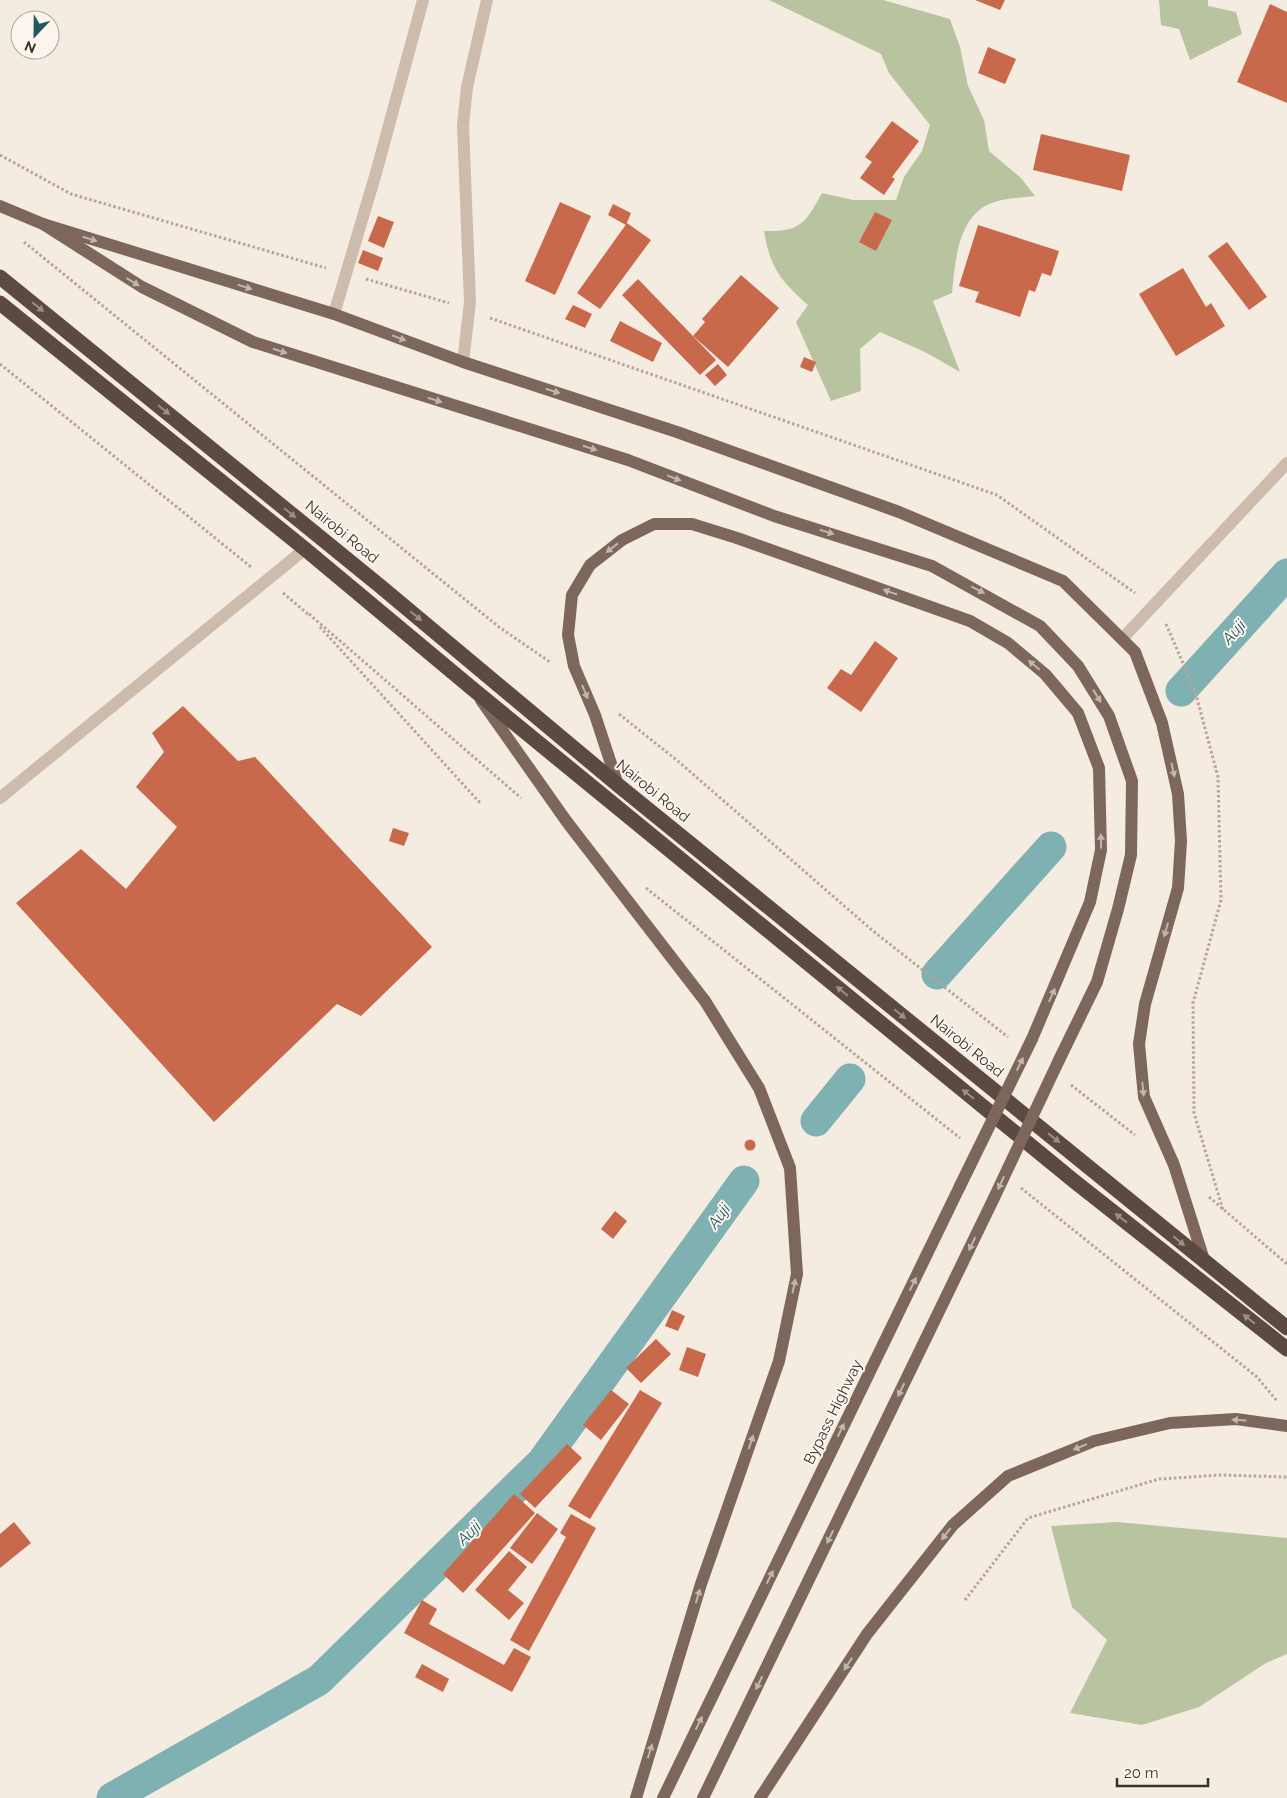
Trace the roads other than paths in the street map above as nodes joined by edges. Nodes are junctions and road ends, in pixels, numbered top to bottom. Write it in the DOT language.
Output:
graph roads {
  1 [pos="423,0"];
  2 [pos="487,0"];
  3 [pos="0,206"];
  4 [pos="43,224"];
  5 [pos="0,277"];
  6 [pos="0,303"];
  7 [pos="334,314"];
  8 [pos="463,362"];
  9 [pos="1287,463"];
  10 [pos="305,549"];
  11 [pos="1122,639"];
  12 [pos="474,690"];
  13 [pos="618,785"];
  14 [pos="0,798"];
  15 [pos="1206,1263"];
  16 [pos="1287,1328"];
  17 [pos="1287,1349"];
  18 [pos="1287,1426"];
  19 [pos="636,1798"];
  20 [pos="663,1798"];
  21 [pos="703,1798"];
  22 [pos="760,1798"];
  1 -- 7 [label="street"];
  2 -- 8 [label="street"];
  3 -- 4 [label="main road"];
  4 -- 7 [label="main road, one-way"];
  4 -- 21 [label="main road, one-way, bridge"];
  5 -- 13 [label="highway, Nairobi Road, one-way"];
  6 -- 10 [label="highway"];
  7 -- 8 [label="main road, one-way"];
  8 -- 11 [label="main road, one-way"];
  9 -- 11 [label="street"];
  10 -- 12 [label="highway"];
  10 -- 14 [label="street"];
  11 -- 15 [label="main road, one-way"];
  17 -- 12 [label="highway, one-way"];
  19 -- 12 [label="main road, one-way"];
  13 -- 15 [label="highway, Nairobi Road, one-way"];
  20 -- 13 [label="main road, Bypass Highway, one-way, bridge"];
  15 -- 16 [label="highway, Nairobi Road"];
  18 -- 22 [label="main road, one-way"];
}
